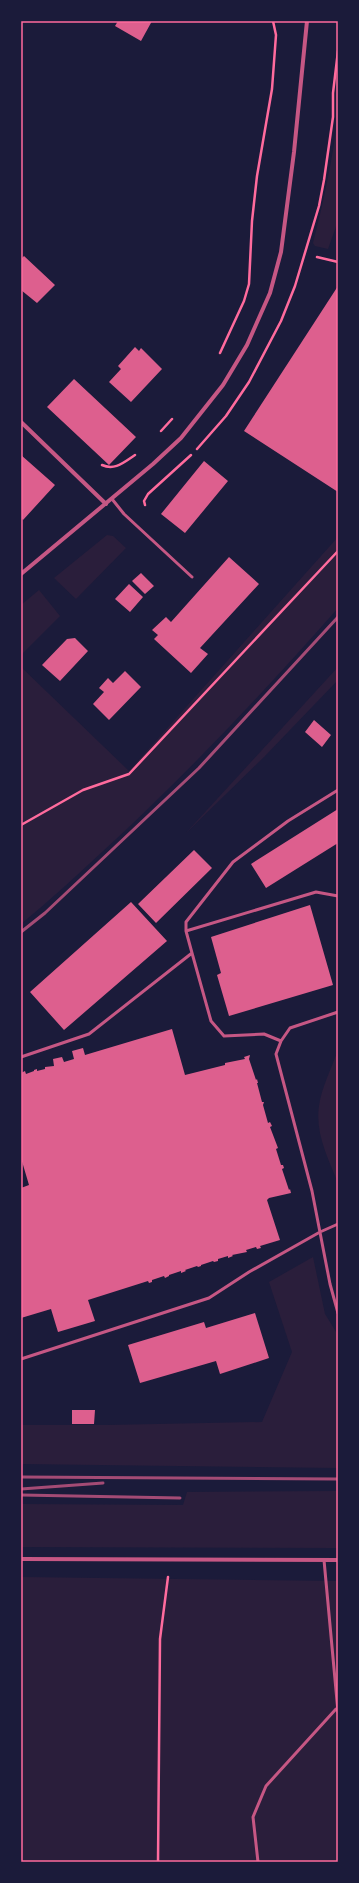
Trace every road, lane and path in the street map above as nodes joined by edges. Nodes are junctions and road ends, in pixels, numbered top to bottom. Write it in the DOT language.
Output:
graph roads {
  1 [pos="273,21"];
  2 [pos="307,21"];
  3 [pos="317,257"];
  4 [pos="338,262"];
  5 [pos="216,360"];
  6 [pos="175,415"];
  7 [pos="21,422"];
  8 [pos="160,432"];
  9 [pos="136,454"];
  10 [pos="102,465"];
  11 [pos="112,499"];
  12 [pos="106,504"];
  13 [pos="338,551"];
  14 [pos="21,574"];
  15 [pos="192,577"];
  16 [pos="338,790"];
  17 [pos="21,825"];
  18 [pos="338,896"];
  19 [pos="186,931"];
  20 [pos="192,953"];
  21 [pos="338,1012"];
  22 [pos="281,1041"];
  23 [pos="21,1057"];
  24 [pos="338,1224"];
  25 [pos="320,1232"];
  26 [pos="338,1313"];
  27 [pos="21,1359"];
  28 [pos="21,1559"];
  29 [pos="170,1559"];
  30 [pos="324,1560"];
  31 [pos="338,1560"];
  32 [pos="337,1711"];
  33 [pos="158,1862"];
  34 [pos="258,1862"];
  1 -- 5 [label="path"];
  2 -- 11 [label="street"];
  3 -- 4 [label="path"];
  6 -- 8 [label="path"];
  7 -- 12 [label="street"];
  9 -- 10 [label="path"];
  11 -- 12 [label="street"];
  11 -- 15 [label="lane"];
  12 -- 14 [label="street"];
  13 -- 17 [label="path"];
  16 -- 19 [label="lane"];
  18 -- 19 [label="lane"];
  19 -- 20 [label="lane"];
  20 -- 22 [label="lane"];
  20 -- 23 [label="lane"];
  21 -- 22 [label="lane"];
  22 -- 25 [label="lane"];
  24 -- 25 [label="lane"];
  25 -- 26 [label="lane"];
  25 -- 27 [label="lane"];
  28 -- 29 [label="street"];
  29 -- 30 [label="street"];
  29 -- 33 [label="path"];
  30 -- 31 [label="street"];
  30 -- 32 [label="lane"];
  32 -- 34 [label="lane"];
}
